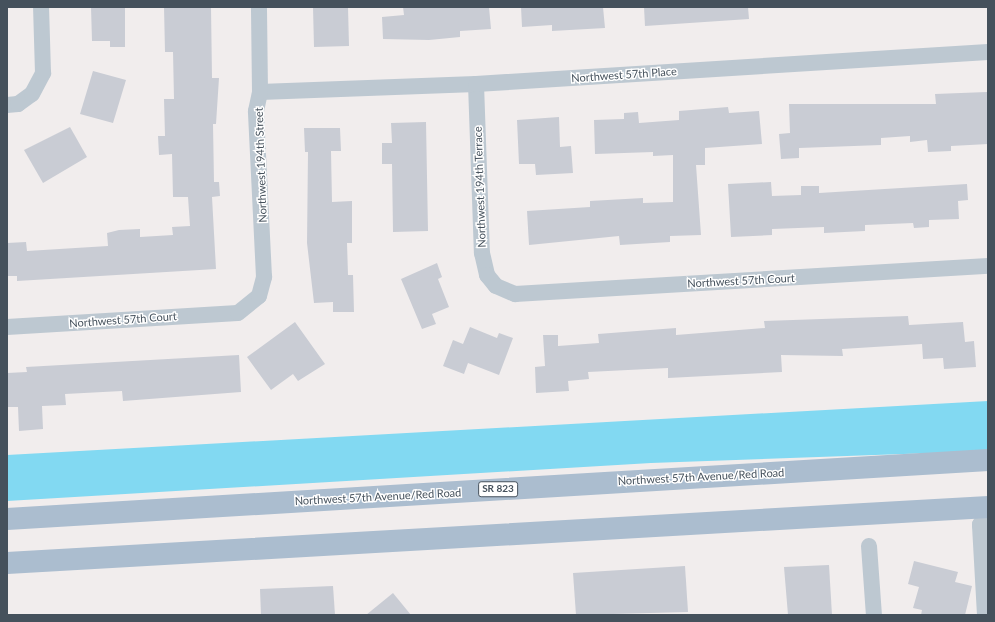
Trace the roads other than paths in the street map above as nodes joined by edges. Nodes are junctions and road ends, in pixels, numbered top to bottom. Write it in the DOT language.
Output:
graph roads {
  1 [pos="41,7"];
  2 [pos="259,7"];
  3 [pos="988,52"];
  4 [pos="476,84"];
  5 [pos="260,92"];
  6 [pos="7,105"];
  7 [pos="988,266"];
  8 [pos="496,286"];
  9 [pos="238,313"];
  10 [pos="7,327"];
  11 [pos="988,460"];
  12 [pos="988,507"];
  13 [pos="988,517"];
  14 [pos="7,519"];
  15 [pos="869,546"];
  16 [pos="7,562"];
  17 [pos="874,615"];
  18 [pos="987,615"];
  1 -- 6 [label="street"];
  2 -- 5 [label="street, Northwest 194th Street"];
  3 -- 4 [label="street, Northwest 57th Place"];
  4 -- 5 [label="street, Northwest 57th Place"];
  4 -- 8 [label="street, Northwest 194th Terrace"];
  5 -- 9 [label="street, Northwest 194th Street"];
  7 -- 8 [label="street, Northwest 57th Court"];
  9 -- 10 [label="street, Northwest 57th Court"];
  11 -- 14 [label="main road, Northwest 57th Avenue/Red Road / SR 823"];
  12 -- 16 [label="main road"];
  13 -- 18 [label="street"];
  15 -- 17 [label="street"];
}
